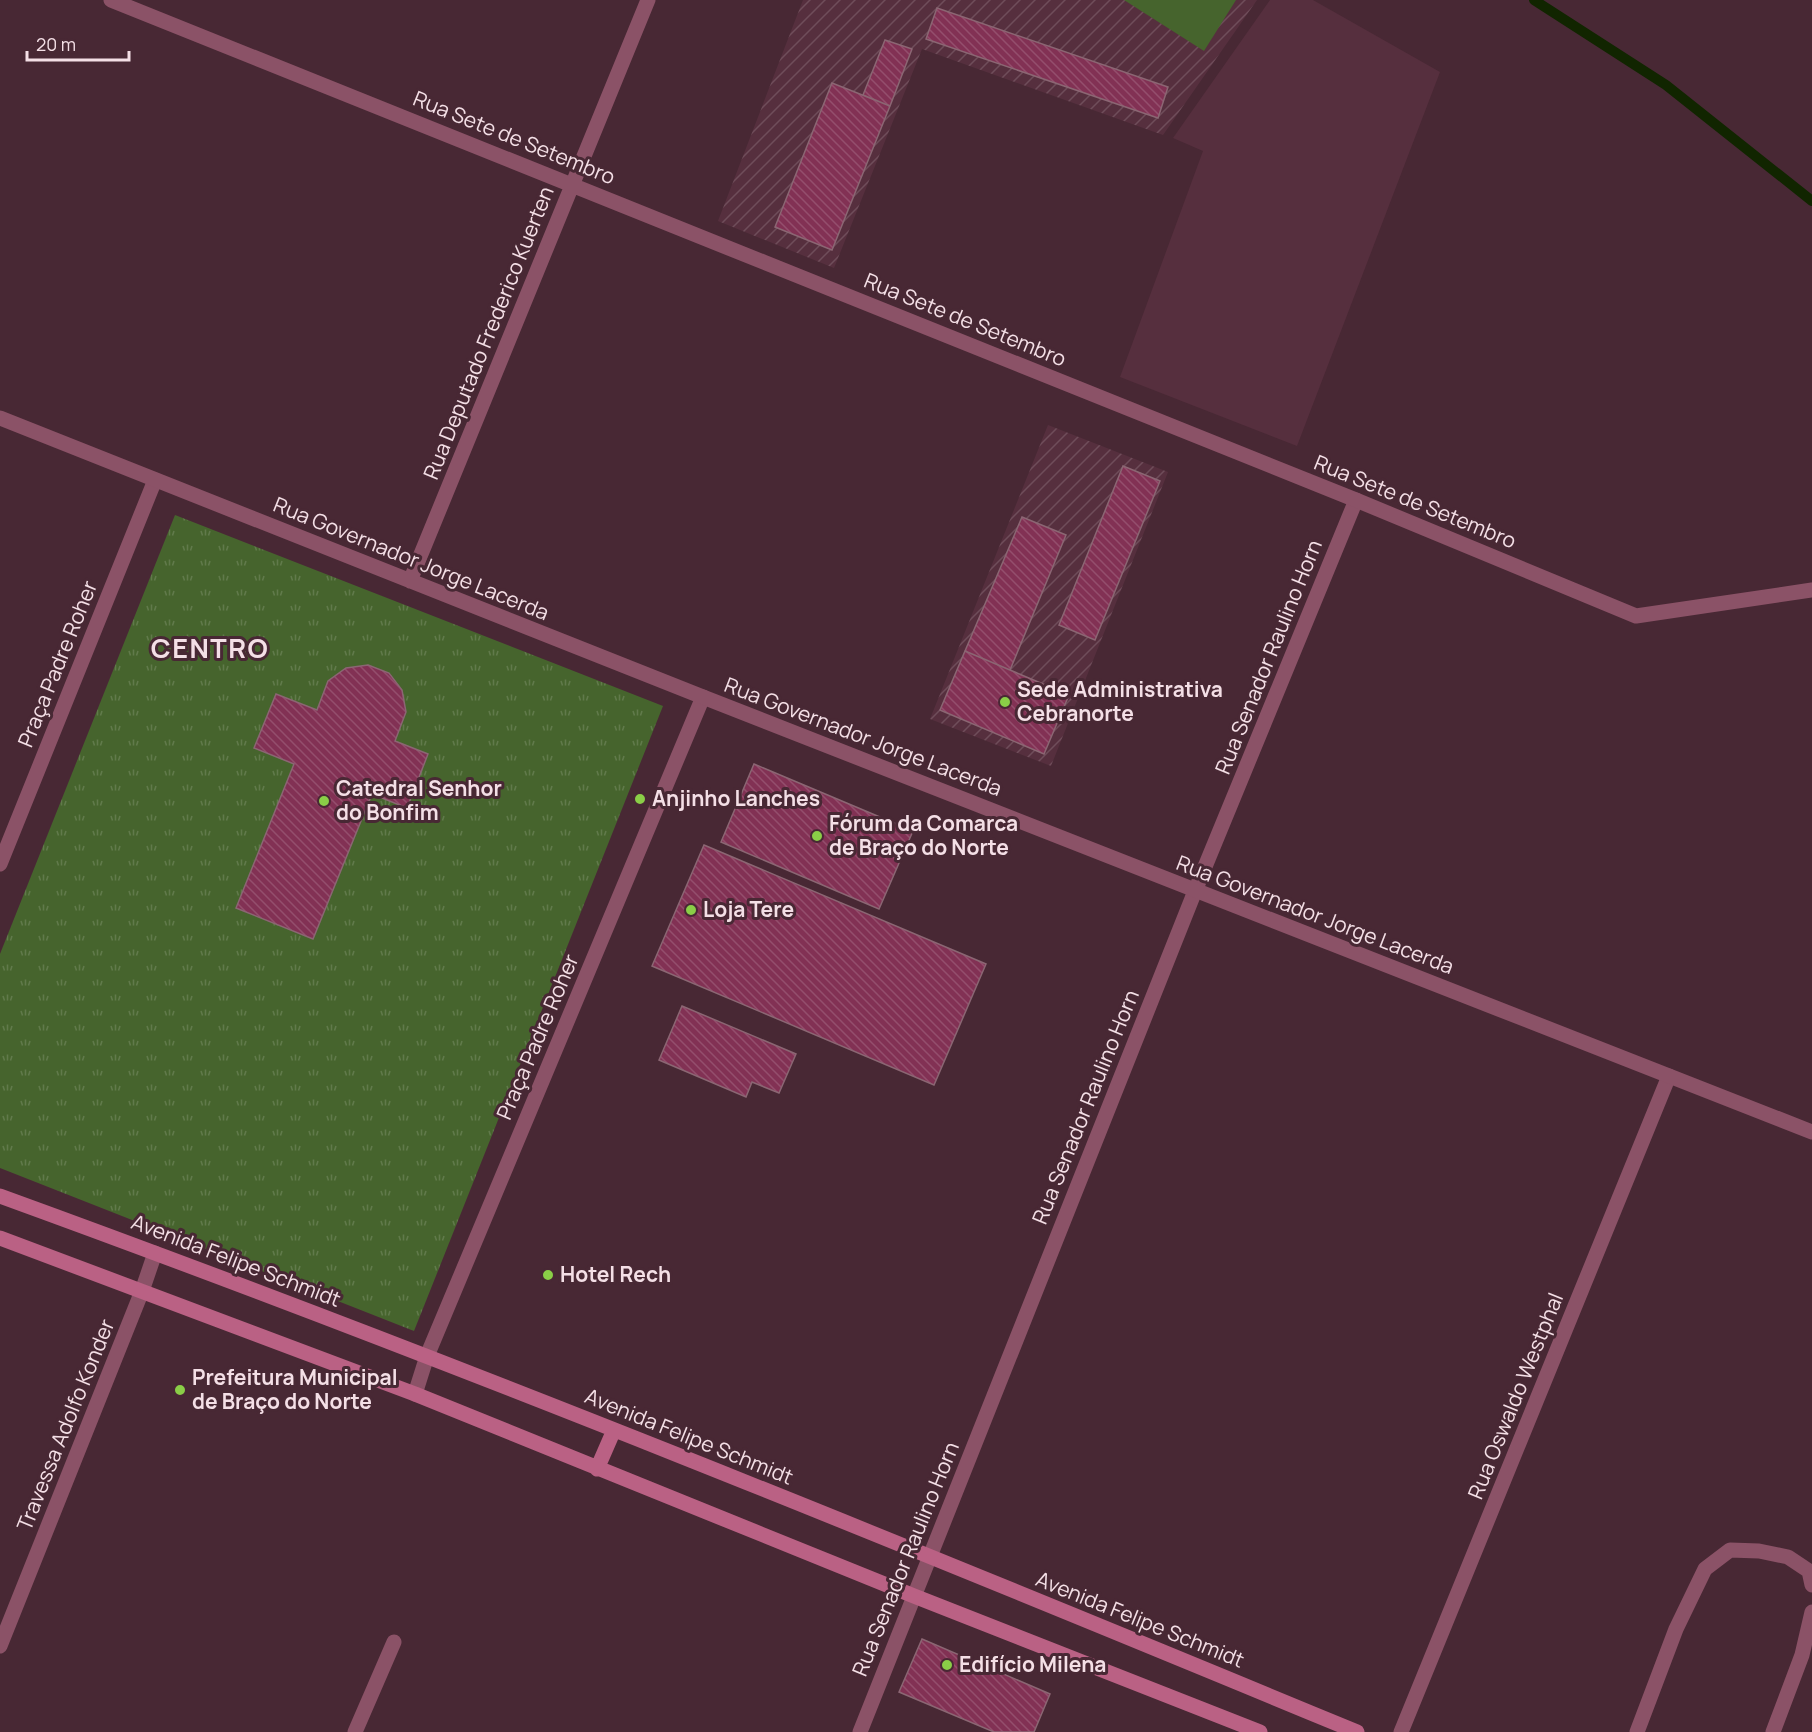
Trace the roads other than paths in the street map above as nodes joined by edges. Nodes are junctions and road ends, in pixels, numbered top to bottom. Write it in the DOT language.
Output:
graph roads {
  1 [pos="111,0"];
  2 [pos="648,0"];
  3 [pos="573,184"];
  4 [pos="0,418"];
  5 [pos="155,480"];
  6 [pos="1356,500"];
  7 [pos="410,581"];
  8 [pos="1812,590"];
  9 [pos="703,697"];
  10 [pos="0,864"];
  11 [pos="1196,891"];
  12 [pos="1669,1076"];
  13 [pos="1812,1132"];
  14 [pos="0,1197"];
  15 [pos="0,1238"];
  16 [pos="155,1253"];
  17 [pos="142,1291"];
  18 [pos="427,1356"];
  19 [pos="415,1394"];
  20 [pos="614,1430"];
  21 [pos="597,1469"];
  22 [pos="929,1555"];
  23 [pos="1812,1585"];
  24 [pos="914,1596"];
  25 [pos="1812,1612"];
  26 [pos="394,1642"];
  27 [pos="0,1646"];
  28 [pos="356,1732"];
  29 [pos="860,1732"];
  30 [pos="1260,1732"];
  31 [pos="1357,1732"];
  32 [pos="1401,1732"];
  33 [pos="1637,1732"];
  34 [pos="1773,1732"];
  1 -- 3 [label="street, Rua Sete de Setembro"];
  2 -- 3 [label="street, Rua Deputado Frederico Kuerten"];
  3 -- 6 [label="street, Rua Sete de Setembro"];
  3 -- 7 [label="street, Rua Deputado Frederico Kuerten"];
  4 -- 5 [label="street, Rua Governador Jorge Lacerda"];
  5 -- 7 [label="street, Rua Governador Jorge Lacerda"];
  5 -- 10 [label="street, Praça Padre Roher"];
  6 -- 8 [label="street, Rua Sete de Setembro"];
  6 -- 11 [label="street, Rua Senador Raulino Horn"];
  7 -- 9 [label="street, Rua Governador Jorge Lacerda"];
  9 -- 11 [label="street, Rua Governador Jorge Lacerda"];
  9 -- 18 [label="street, Praça Padre Roher"];
  11 -- 12 [label="street, Rua Governador Jorge Lacerda"];
  11 -- 22 [label="street, Rua Senador Raulino Horn"];
  12 -- 13 [label="street, Rua Governador Jorge Lacerda"];
  12 -- 32 [label="street, Rua Oswaldo Westphal"];
  14 -- 16 [label="main road, Avenida Felipe Schmidt"];
  15 -- 17 [label="main road"];
  16 -- 17 [label="street, Travessa Adolfo Konder"];
  16 -- 18 [label="main road, Avenida Felipe Schmidt"];
  17 -- 19 [label="main road"];
  17 -- 27 [label="street, Travessa Adolfo Konder"];
  18 -- 19 [label="street, Praça Padre Roher"];
  18 -- 20 [label="main road, Avenida Felipe Schmidt"];
  19 -- 21 [label="main road"];
  20 -- 21 [label="main road"];
  20 -- 22 [label="main road, Avenida Felipe Schmidt"];
  21 -- 24 [label="main road"];
  22 -- 24 [label="street, Rua Senador Raulino Horn"];
  22 -- 31 [label="main road, Avenida Felipe Schmidt"];
  23 -- 33 [label="street"];
  24 -- 29 [label="street, Rua Senador Raulino Horn"];
  24 -- 30 [label="main road"];
  25 -- 34 [label="street"];
  26 -- 28 [label="street"];
}
